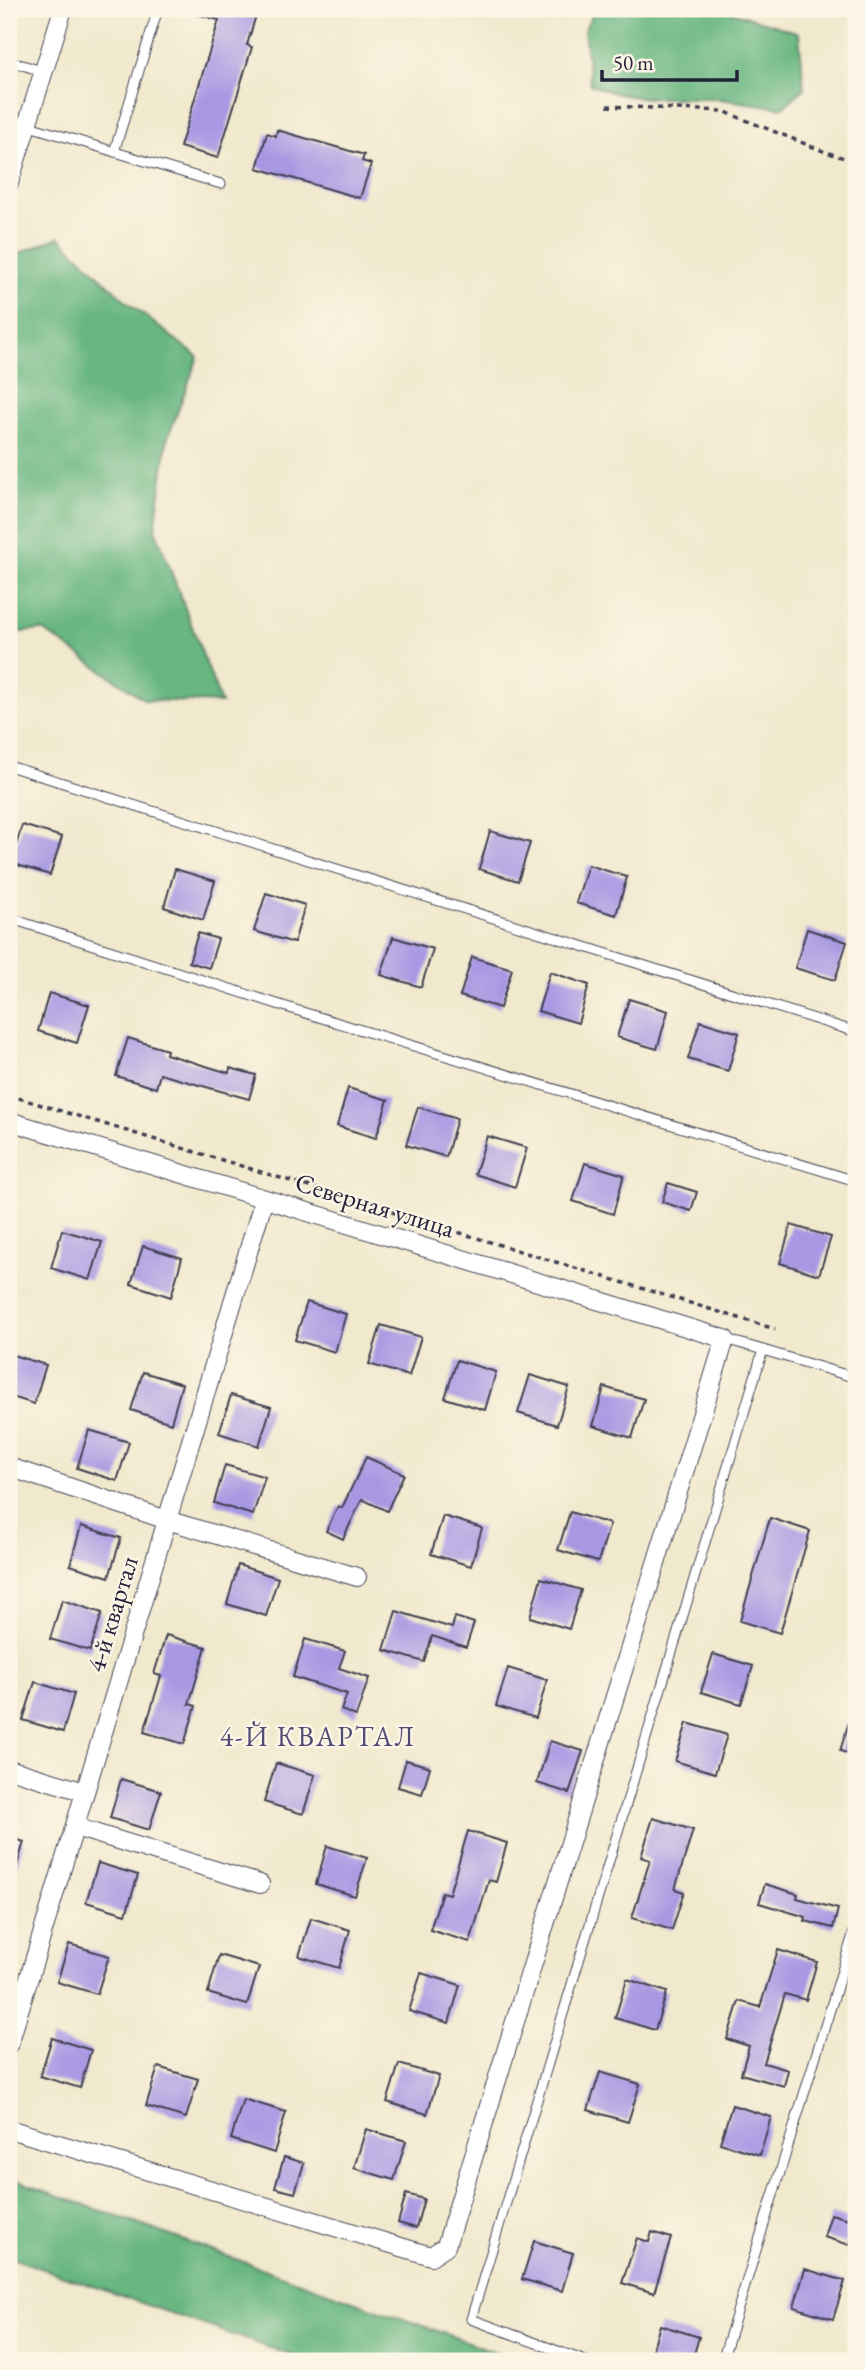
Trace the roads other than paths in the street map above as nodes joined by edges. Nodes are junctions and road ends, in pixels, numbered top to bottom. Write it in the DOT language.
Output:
graph roads {
  1 [pos="63,9"];
  2 [pos="158,9"];
  3 [pos="9,61"];
  4 [pos="42,71"];
  5 [pos="26,125"];
  6 [pos="114,152"];
  7 [pos="9,183"];
  8 [pos="221,184"];
  9 [pos="9,766"];
  10 [pos="9,918"];
  11 [pos="856,1032"];
  12 [pos="9,1121"];
  13 [pos="856,1181"];
  14 [pos="264,1199"];
  15 [pos="725,1339"];
  16 [pos="763,1350"];
  17 [pos="856,1378"];
  18 [pos="9,1467"];
  19 [pos="167,1520"];
  20 [pos="357,1577"];
  21 [pos="9,1769"];
  22 [pos="85,1793"];
  23 [pos="75,1827"];
  24 [pos="260,1884"];
  25 [pos="856,1925"];
  26 [pos="9,2044"];
  27 [pos="9,2129"];
  28 [pos="584,2361"];
  29 [pos="722,2361"];
  1 -- 4 [label="street"];
  2 -- 6 [label="lane"];
  3 -- 4 [label="lane"];
  4 -- 5 [label="street"];
  5 -- 6 [label="lane"];
  5 -- 7 [label="street"];
  6 -- 8 [label="lane"];
  9 -- 11 [label="lane"];
  10 -- 13 [label="lane"];
  12 -- 14 [label="street, Северная улица"];
  14 -- 15 [label="street, Северная улица"];
  14 -- 19 [label="street, 4-й квартал"];
  15 -- 16 [label="lane"];
  15 -- 27 [label="street"];
  16 -- 17 [label="lane"];
  16 -- 28 [label="lane"];
  18 -- 19 [label="street"];
  19 -- 20 [label="street"];
  19 -- 22 [label="street, 4-й квартал"];
  21 -- 22 [label="street"];
  22 -- 23 [label="street, 4-й квартал"];
  23 -- 24 [label="street"];
  23 -- 26 [label="street, 4-й квартал"];
  25 -- 29 [label="lane"];
}
